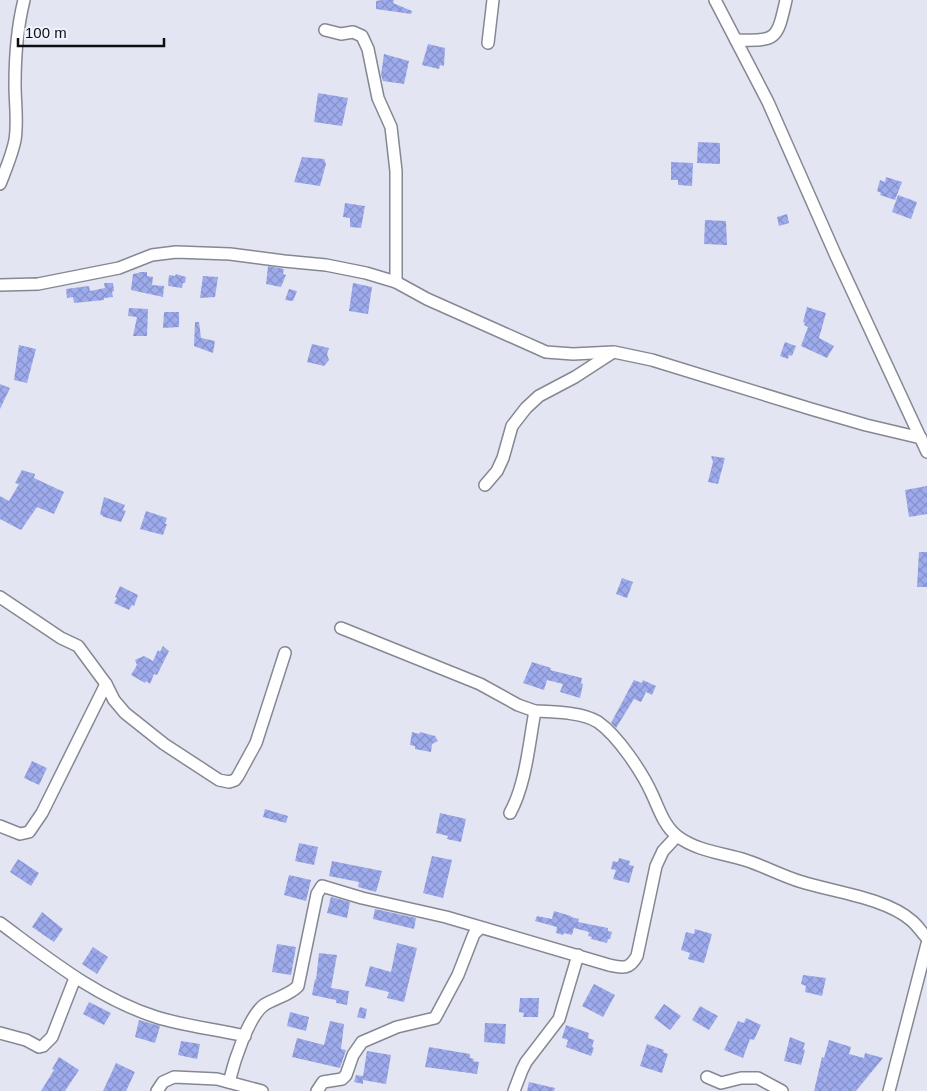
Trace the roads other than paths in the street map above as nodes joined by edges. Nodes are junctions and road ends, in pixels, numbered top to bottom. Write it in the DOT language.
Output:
graph roads {
  1 [pos="24,0"];
  2 [pos="492,0"];
  3 [pos="715,0"];
  4 [pos="786,0"];
  5 [pos="325,30"];
  6 [pos="736,40"];
  7 [pos="488,43"];
  8 [pos="0,184"];
  9 [pos="396,282"];
  10 [pos="0,285"];
  11 [pos="614,352"];
  12 [pos="921,438"];
  13 [pos="927,452"];
  14 [pos="485,485"];
  15 [pos="0,597"];
  16 [pos="341,628"];
  17 [pos="285,653"];
  18 [pos="106,684"];
  19 [pos="535,710"];
  20 [pos="510,813"];
  21 [pos="0,826"];
  22 [pos="677,836"];
  23 [pos="0,923"];
  24 [pos="480,928"];
  25 [pos="927,938"];
  26 [pos="927,944"];
  27 [pos="578,955"];
  28 [pos="75,978"];
  29 [pos="0,1033"];
  30 [pos="245,1036"];
  31 [pos="707,1077"];
  32 [pos="229,1082"];
  33 [pos="891,1089"];
  34 [pos="157,1091"];
  35 [pos="262,1091"];
  36 [pos="317,1091"];
  37 [pos="514,1091"];
  38 [pos="782,1091"];
  1 -- 8 [label="street"];
  2 -- 7 [label="street"];
  3 -- 6 [label="street"];
  4 -- 6 [label="street"];
  5 -- 9 [label="street"];
  6 -- 12 [label="street"];
  9 -- 10 [label="street"];
  9 -- 11 [label="street"];
  11 -- 12 [label="street"];
  11 -- 14 [label="street"];
  12 -- 13 [label="street"];
  15 -- 18 [label="street"];
  16 -- 19 [label="street"];
  17 -- 18 [label="street"];
  18 -- 21 [label="street"];
  19 -- 20 [label="street"];
  19 -- 22 [label="street"];
  22 -- 25 [label="street"];
  22 -- 27 [label="street"];
  23 -- 28 [label="street"];
  24 -- 27 [label="street"];
  24 -- 30 [label="street"];
  24 -- 36 [label="street"];
  26 -- 33 [label="street"];
  27 -- 37 [label="street"];
  28 -- 29 [label="street"];
  28 -- 30 [label="street"];
  30 -- 32 [label="street"];
  31 -- 38 [label="street"];
  32 -- 34 [label="street"];
  32 -- 35 [label="street"];
}
